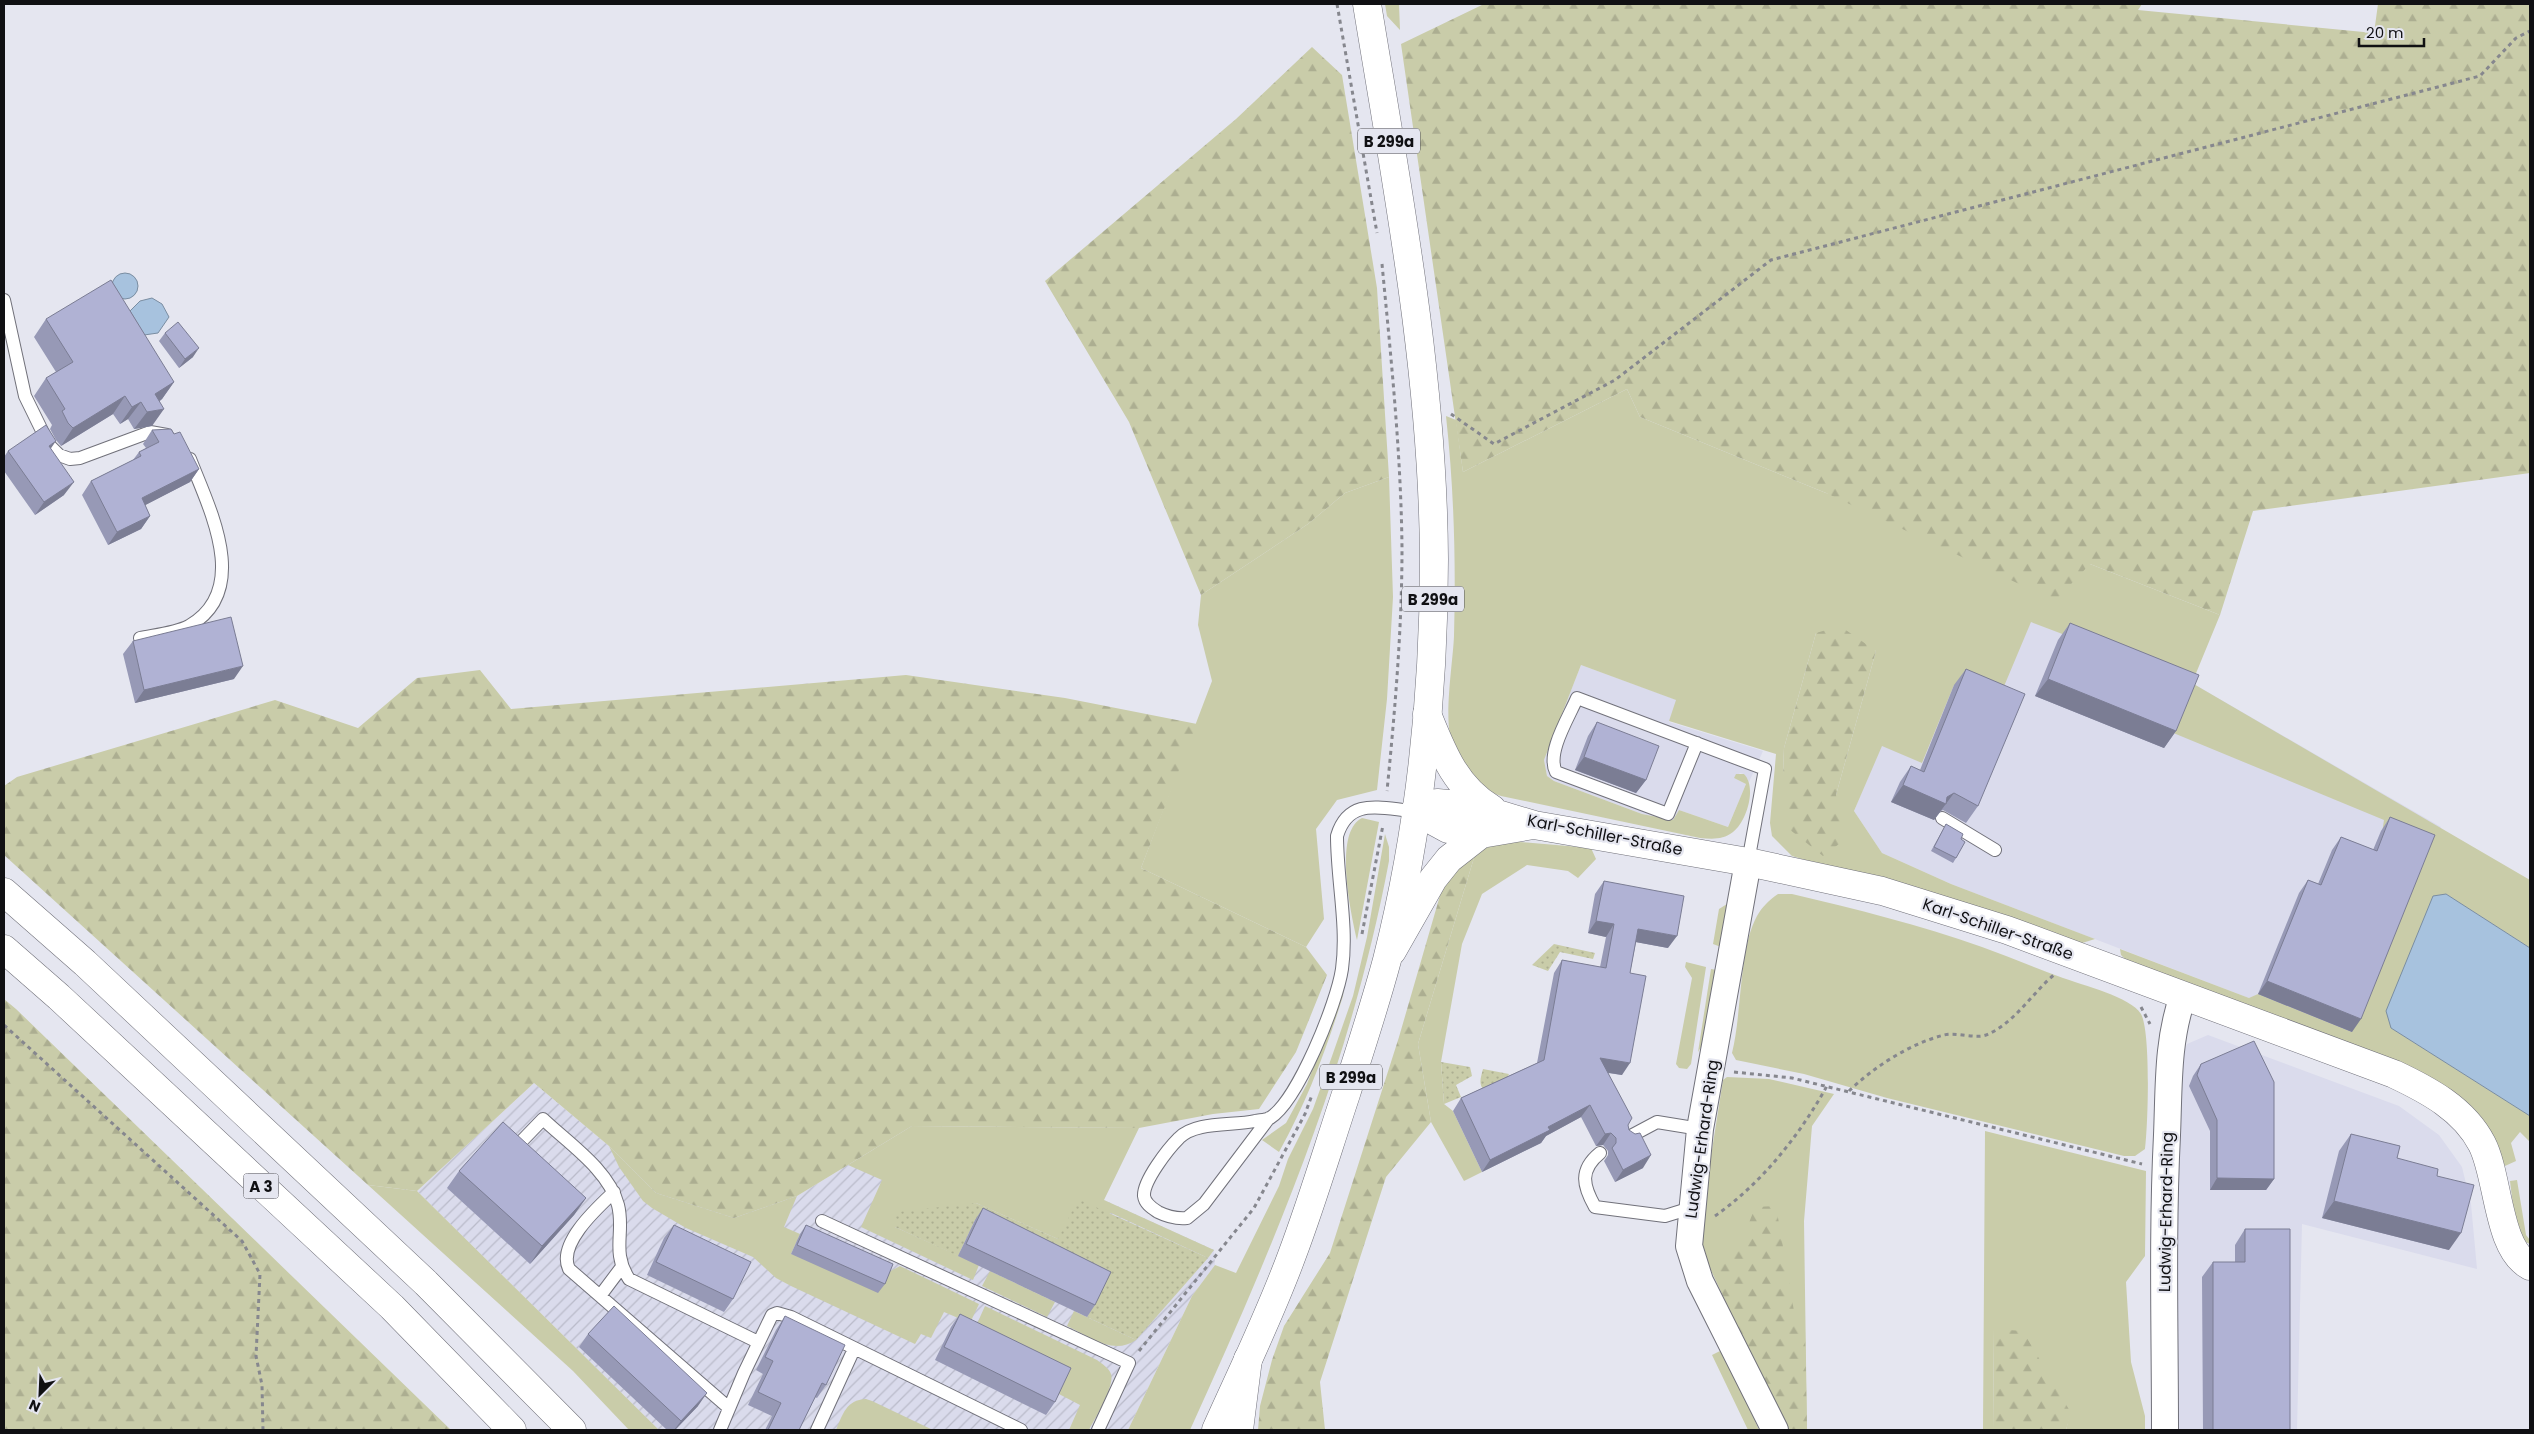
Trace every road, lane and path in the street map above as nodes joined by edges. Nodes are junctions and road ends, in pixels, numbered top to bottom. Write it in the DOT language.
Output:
graph roads {
  1 [pos="1337,4"];
  2 [pos="1366,4"];
  3 [pos="2530,31"];
  4 [pos="1378,236"];
  5 [pos="1381,256"];
  6 [pos="4,300"];
  7 [pos="1394,396"];
  8 [pos="1446,410"];
  9 [pos="140,638"];
  10 [pos="1427,714"];
  11 [pos="1697,743"];
  12 [pos="1415,811"];
  13 [pos="1500,813"];
  14 [pos="1942,818"];
  15 [pos="1534,824"];
  16 [pos="1481,834"];
  17 [pos="1995,850"];
  18 [pos="1748,862"];
  19 [pos="4,892"];
  20 [pos="4,949"];
  21 [pos="1387,961"];
  22 [pos="2048,969"];
  23 [pos="2183,996"];
  24 [pos="2135,1002"];
  25 [pos="4,1025"];
  26 [pos="2150,1029"];
  27 [pos="1711,1070"];
  28 [pos="1827,1086"];
  29 [pos="1848,1092"];
  30 [pos="1269,1118"];
  31 [pos="1700,1129"];
  32 [pos="1627,1138"];
  33 [pos="515,1148"];
  34 [pos="1600,1153"];
  35 [pos="2127,1161"];
  36 [pos="614,1192"];
  37 [pos="1690,1215"];
  38 [pos="822,1221"];
  39 [pos="2530,1266"];
  40 [pos="622,1268"];
  41 [pos="600,1296"];
  42 [pos="758,1342"];
  43 [pos="854,1349"];
  44 [pos="1248,1359"];
  45 [pos="728,1408"];
  46 [pos="1000,1426"];
  47 [pos="263,1430"];
  48 [pos="512,1430"];
  49 [pos="572,1430"];
  50 [pos="720,1430"];
  51 [pos="817,1430"];
  52 [pos="1021,1430"];
  53 [pos="1098,1430"];
  54 [pos="1216,1430"];
  55 [pos="1239,1430"];
  56 [pos="1775,1430"];
  57 [pos="2165,1430"];
  1 -- 4 [label="path"];
  2 -- 10 [label="main road, B 299a"];
  3 -- 8 [label="path"];
  5 -- 7 [label="path"];
  6 -- 9 [label="lane"];
  10 -- 12 [label="main road, B 299a"];
  10 -- 13 [label="main road"];
  11 -- 11 [label="lane"];
  11 -- 18 [label="lane"];
  12 -- 13 [label="main road, Karl-Schiller-Straße"];
  12 -- 16 [label="main road"];
  12 -- 21 [label="main road, B 299a"];
  12 -- 30 [label="lane"];
  13 -- 15 [label="main road, Karl-Schiller-Straße"];
  14 -- 17 [label="lane"];
  15 -- 16 [label="main road"];
  15 -- 18 [label="main road, Karl-Schiller-Straße"];
  16 -- 21 [label="main road"];
  18 -- 23 [label="main road, Karl-Schiller-Straße"];
  18 -- 27 [label="street, Ludwig-Erhard-Ring"];
  19 -- 49 [label="main road, A 3"];
  20 -- 48 [label="main road, A 3"];
  21 -- 44 [label="main road, B 299a"];
  22 -- 29 [label="path"];
  23 -- 39 [label="main road, Karl-Schiller-Straße"];
  23 -- 57 [label="street, Ludwig-Erhard-Ring"];
  24 -- 26 [label="path"];
  25 -- 47 [label="path"];
  27 -- 28 [label="path"];
  27 -- 31 [label="street, Ludwig-Erhard-Ring"];
  28 -- 29 [label="path"];
  28 -- 37 [label="path"];
  29 -- 35 [label="path"];
  30 -- 30 [label="lane"];
  31 -- 32 [label="lane"];
  31 -- 37 [label="street, Ludwig-Erhard-Ring"];
  33 -- 36 [label="lane"];
  34 -- 37 [label="lane"];
  36 -- 40 [label="lane"];
  36 -- 41 [label="lane"];
  37 -- 56 [label="street, Ludwig-Erhard-Ring"];
  38 -- 53 [label="lane"];
  40 -- 41 [label="lane"];
  40 -- 42 [label="lane"];
  41 -- 45 [label="lane"];
  42 -- 43 [label="lane"];
  42 -- 45 [label="lane"];
  43 -- 46 [label="lane"];
  43 -- 51 [label="lane"];
  44 -- 54 [label="main road, B 299a"];
  44 -- 55 [label="main road"];
  45 -- 50 [label="lane"];
  46 -- 52 [label="lane"];
}
